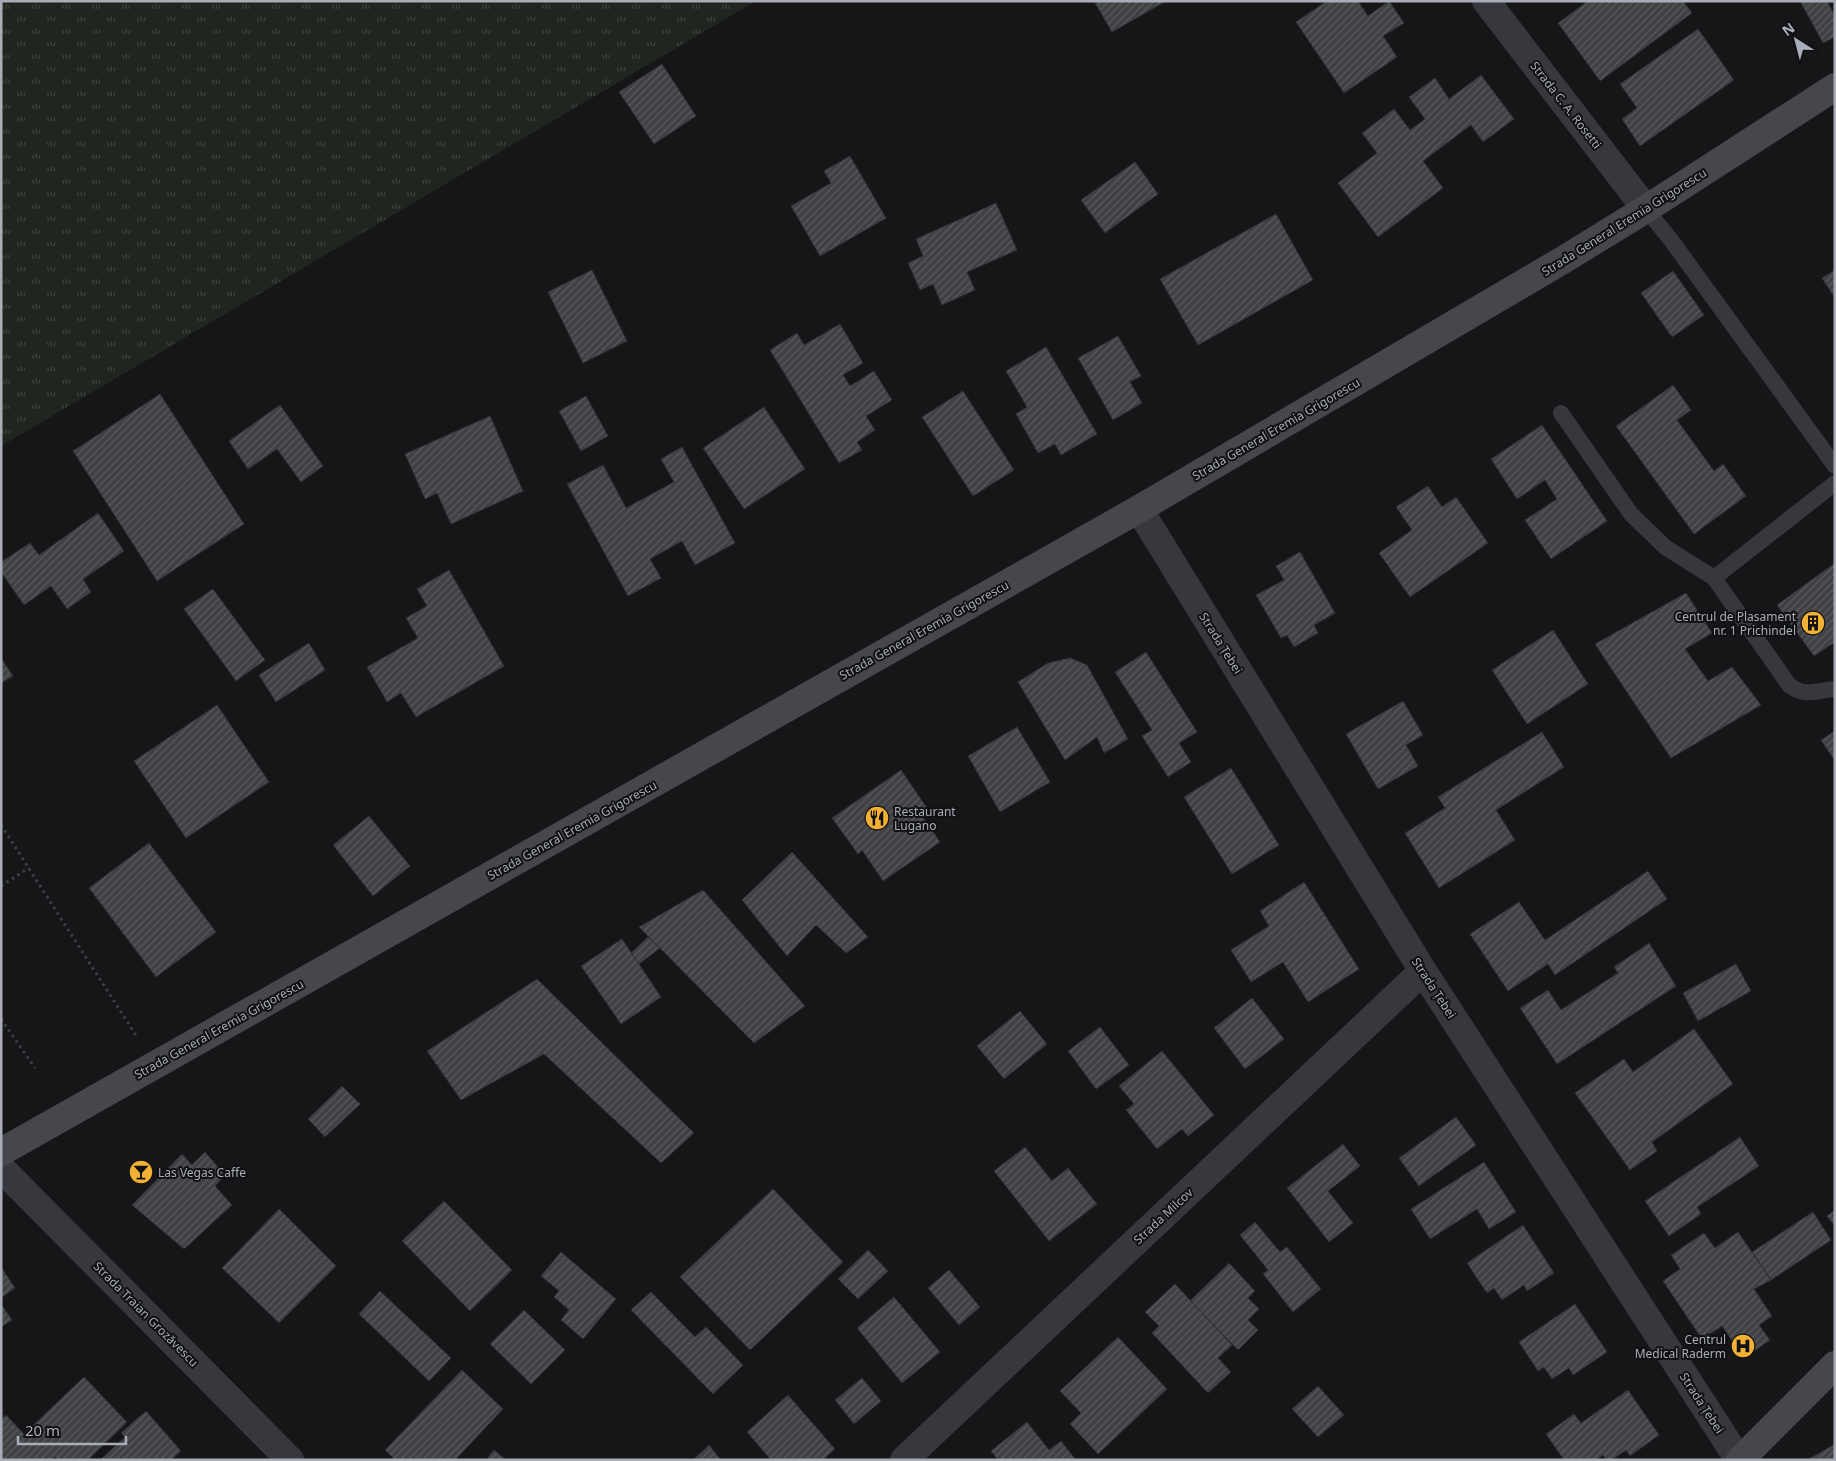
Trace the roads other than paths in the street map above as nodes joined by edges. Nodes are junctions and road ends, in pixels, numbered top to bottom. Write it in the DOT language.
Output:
graph roads {
  1 [pos="1486,1"];
  2 [pos="1835,87"];
  3 [pos="1646,209"];
  4 [pos="1561,413"];
  5 [pos="1835,466"];
  6 [pos="1835,483"];
  7 [pos="1139,509"];
  8 [pos="1714,578"];
  9 [pos="1835,689"];
  10 [pos="1423,971"];
  11 [pos="1,1152"];
  12 [pos="1,1168"];
  13 [pos="1835,1365"];
  14 [pos="290,1460"];
  15 [pos="904,1460"];
  16 [pos="1740,1460"];
  1 -- 3 [label="street, Strada C. A. Rosetti"];
  2 -- 3 [label="main road, Strada General Eremia Grigorescu"];
  3 -- 5 [label="lane"];
  3 -- 7 [label="main road, Strada General Eremia Grigorescu"];
  4 -- 8 [label="lane"];
  6 -- 8 [label="lane"];
  7 -- 10 [label="street, Strada Țebei"];
  7 -- 11 [label="main road, Strada General Eremia Grigorescu"];
  8 -- 9 [label="lane"];
  10 -- 15 [label="street, Strada Milcov"];
  10 -- 16 [label="street, Strada Țebei"];
  12 -- 14 [label="street, Strada Traian Grozăvescu"];
  13 -- 16 [label="main road"];
}
